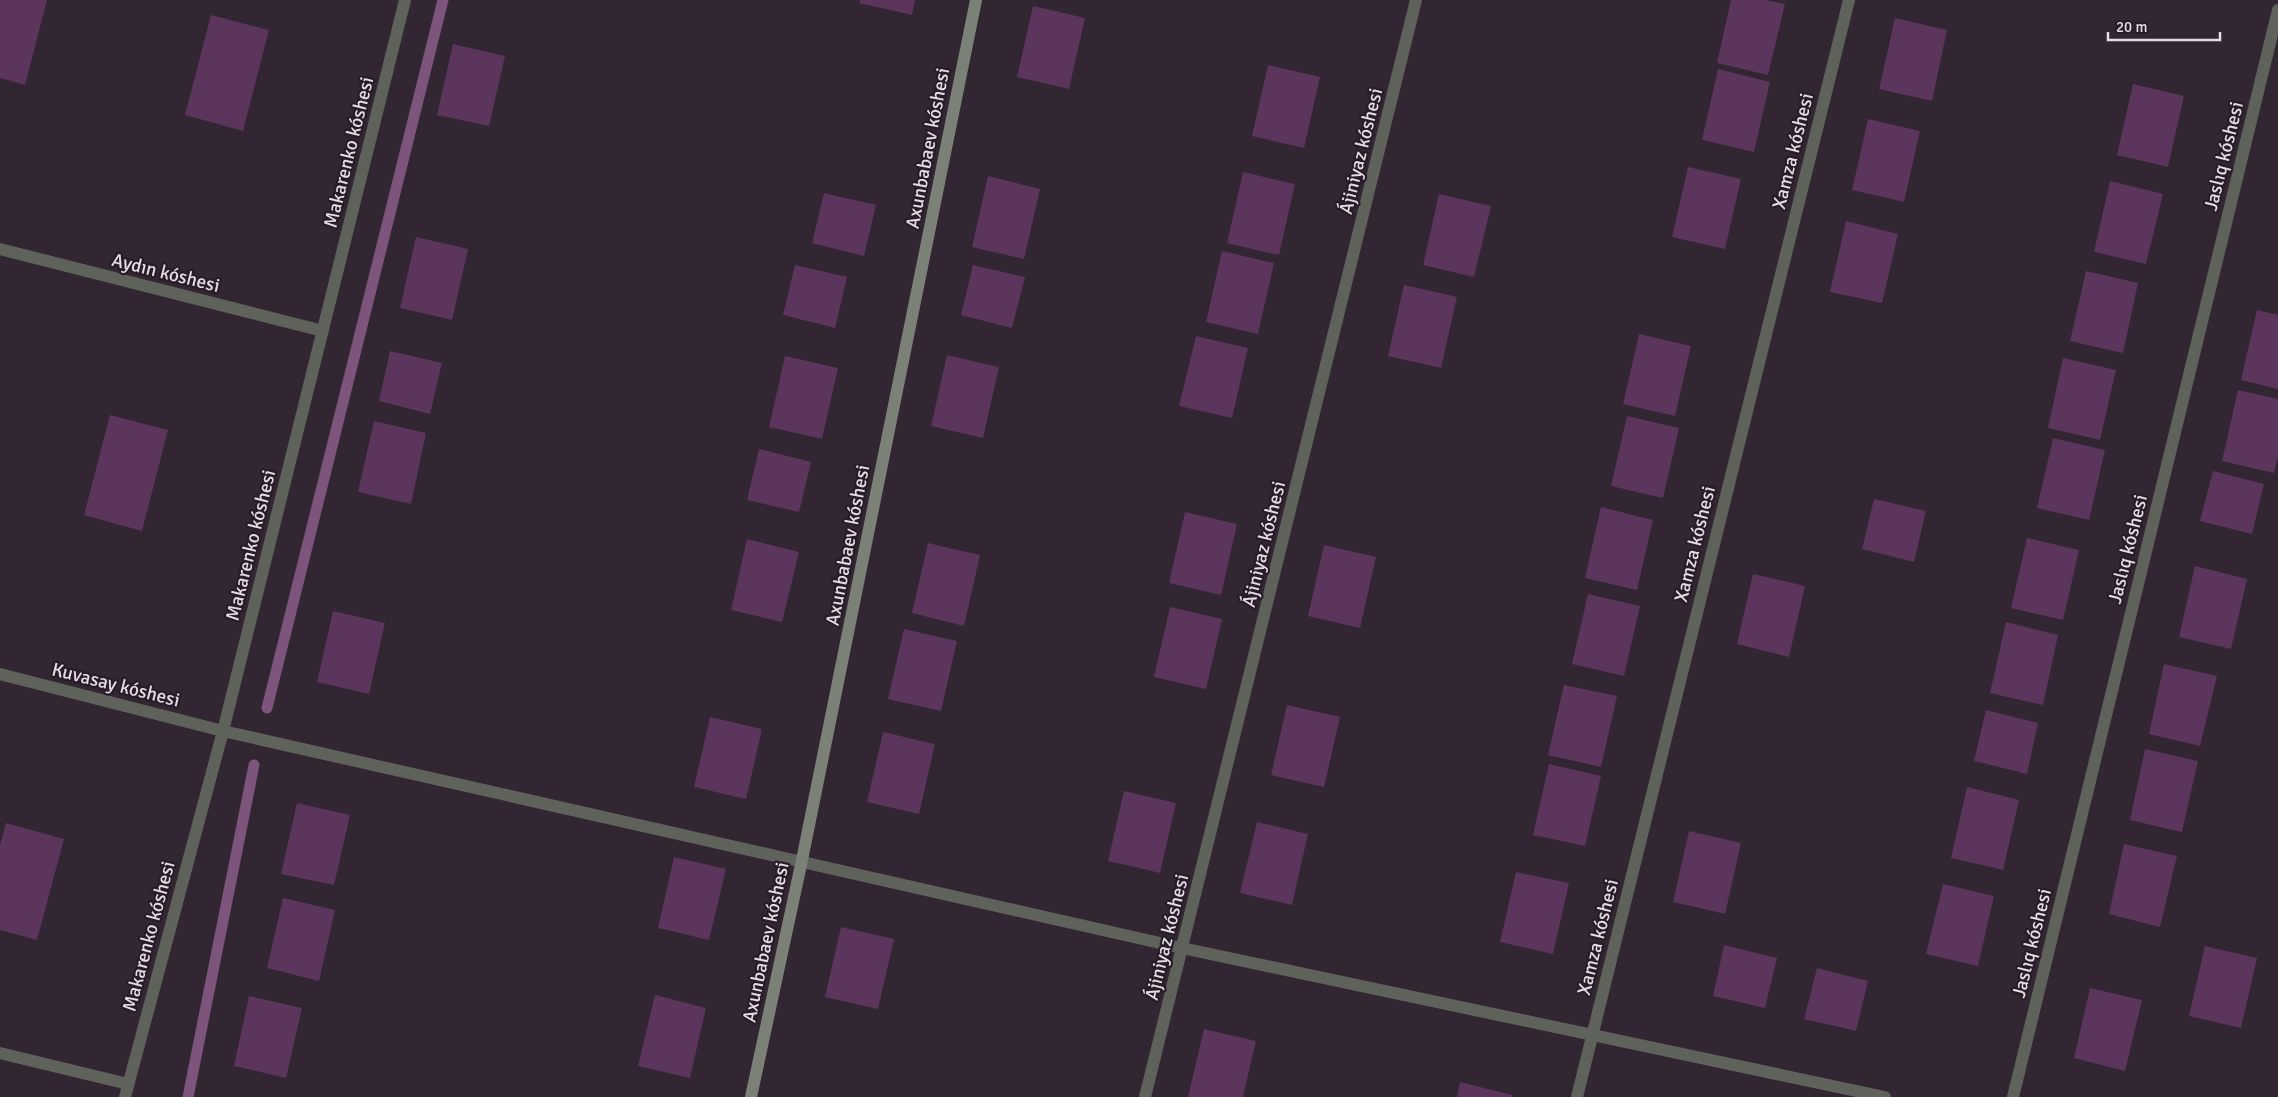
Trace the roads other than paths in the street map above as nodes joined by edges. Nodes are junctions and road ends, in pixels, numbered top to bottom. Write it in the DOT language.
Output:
graph roads {
  1 [pos="405,0"];
  2 [pos="976,0"];
  3 [pos="1416,0"];
  4 [pos="1849,0"];
  5 [pos="2278,10"];
  6 [pos="0,250"];
  7 [pos="322,331"];
  8 [pos="0,674"];
  9 [pos="223,730"];
  10 [pos="802,860"];
  11 [pos="1182,948"];
  12 [pos="1592,1034"];
  13 [pos="0,1053"];
  14 [pos="128,1084"];
  15 [pos="125,1097"];
  16 [pos="751,1097"];
  17 [pos="1145,1097"];
  18 [pos="1577,1097"];
  19 [pos="1885,1097"];
  20 [pos="2013,1097"];
  1 -- 7 [label="street, Makarenko kóshesi"];
  2 -- 10 [label="street, Axunbabaev kóshesi"];
  3 -- 11 [label="street, Ájiniyaz kóshesi"];
  4 -- 12 [label="street, Xamza kóshesi"];
  5 -- 20 [label="street, Jaslıq kóshesi"];
  6 -- 7 [label="street, Aydın kóshesi"];
  7 -- 9 [label="street, Makarenko kóshesi"];
  8 -- 9 [label="street, Kuvasay kóshesi"];
  9 -- 10 [label="street, Kuvasay kóshesi"];
  9 -- 14 [label="street, Makarenko kóshesi"];
  10 -- 11 [label="street, Kuvasay kóshesi"];
  10 -- 16 [label="street, Axunbabaev kóshesi"];
  11 -- 12 [label="street, Kuvasay kóshesi"];
  11 -- 17 [label="street, Ájiniyaz kóshesi"];
  12 -- 18 [label="street, Xamza kóshesi"];
  12 -- 19 [label="street, Kuvasay kóshesi"];
  13 -- 14 [label="street"];
  14 -- 15 [label="street, Makarenko kóshesi"];
}
